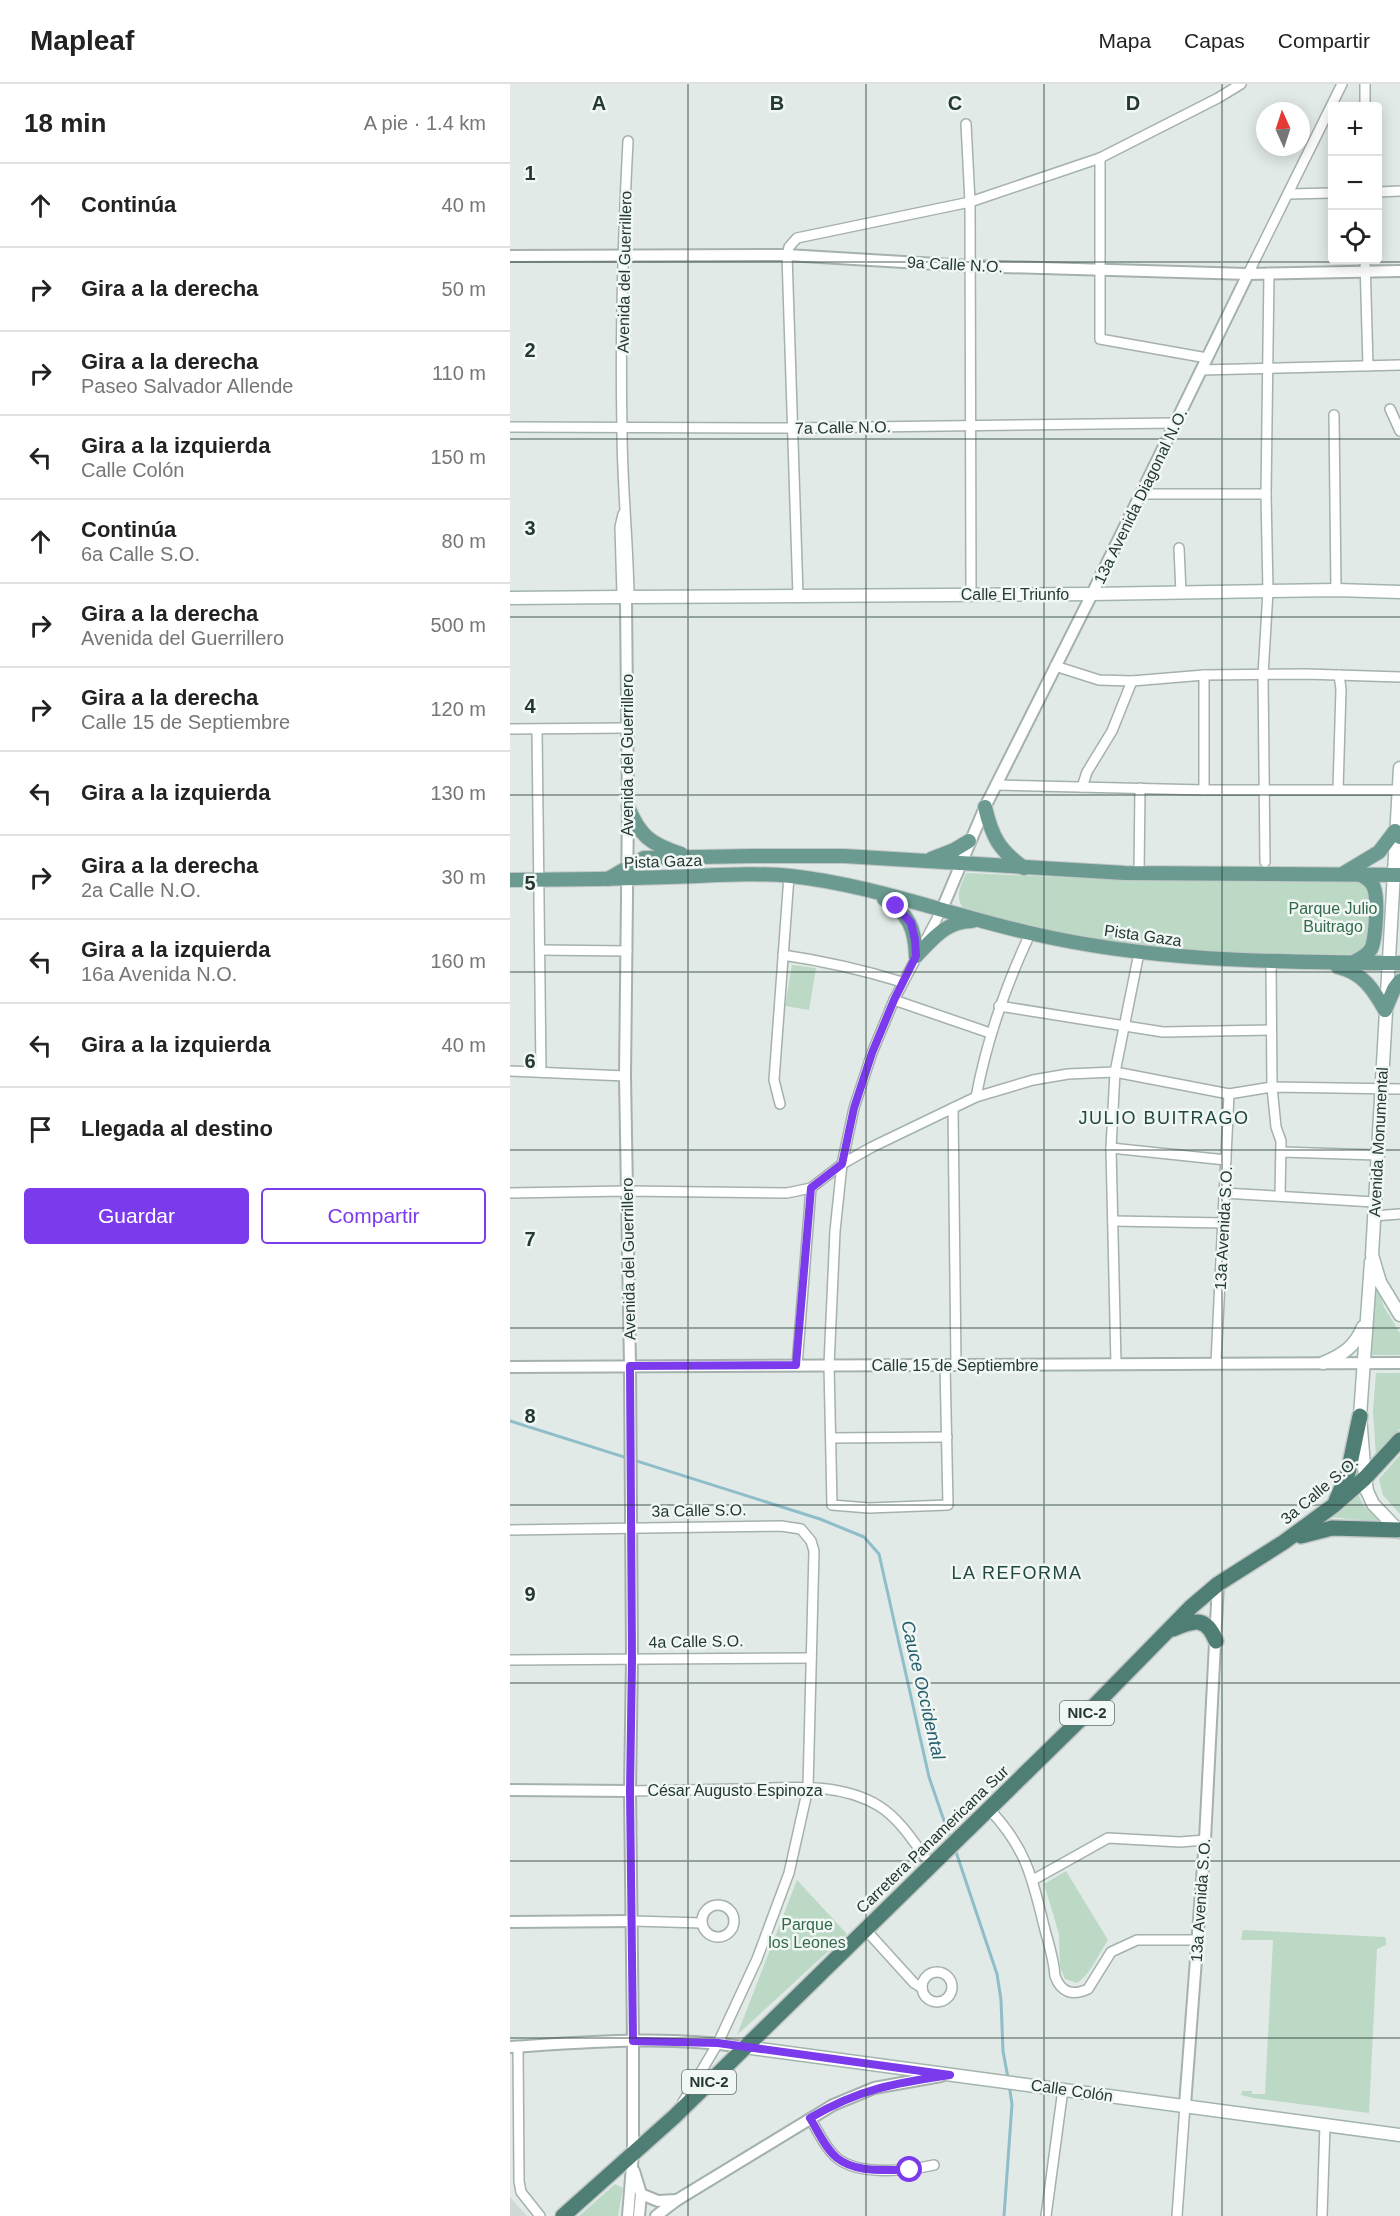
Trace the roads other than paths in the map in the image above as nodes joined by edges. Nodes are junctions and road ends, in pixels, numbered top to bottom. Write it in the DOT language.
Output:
graph roads {
  1 [pos="1241,84"];
  2 [pos="1342,84"];
  3 [pos="1365,84"];
  4 [pos="1365,102"];
  5 [pos="966,124"];
  6 [pos="628,141"];
  7 [pos="1100,158"];
  8 [pos="1400,191"];
  9 [pos="1382,192"];
  10 [pos="1328,193"];
  11 [pos="1289,194"];
  12 [pos="970,202"];
  13 [pos="787,255"];
  14 [pos="510,256"];
  15 [pos="623,256"];
  16 [pos="1365,264"];
  17 [pos="970,266"];
  18 [pos="1101,270"];
  19 [pos="1400,271"];
  20 [pos="1365,272"];
  21 [pos="1269,273"];
  22 [pos="1248,274"];
  23 [pos="1207,358"];
  24 [pos="1400,365"];
  25 [pos="1368,366"];
  26 [pos="1268,369"];
  27 [pos="1201,370"];
  28 [pos="1390,408"];
  29 [pos="1334,415"];
  30 [pos="1175,423"];
  31 [pos="969,424"];
  32 [pos="510,427"];
  33 [pos="622,428"];
  34 [pos="792,428"];
  35 [pos="1400,431"];
  36 [pos="1141,494"];
  37 [pos="1266,494"];
  38 [pos="1179,548"];
  39 [pos="1336,590"];
  40 [pos="1268,591"];
  41 [pos="1400,592"];
  42 [pos="1181,593"];
  43 [pos="971,594"];
  44 [pos="1092,594"];
  45 [pos="798,596"];
  46 [pos="626,597"];
  47 [pos="510,598"];
  48 [pos="1055,666"];
  49 [pos="1204,675"];
  50 [pos="1263,675"];
  51 [pos="1339,675"];
  52 [pos="1400,677"];
  53 [pos="1132,681"];
  54 [pos="628,728"];
  55 [pos="510,729"];
  56 [pos="537,729"];
  57 [pos="1400,768"];
  58 [pos="996,785"];
  59 [pos="1082,787"];
  60 [pos="1140,788"];
  61 [pos="1204,789"];
  62 [pos="1263,790"];
  63 [pos="1338,790"];
  64 [pos="1399,790"];
  65 [pos="628,807"];
  66 [pos="985,807"];
  67 [pos="1398,834"];
  68 [pos="969,841"];
  69 [pos="688,856"];
  70 [pos="923,861"];
  71 [pos="1265,862"];
  72 [pos="960,864"];
  73 [pos="1024,868"];
  74 [pos="628,873"];
  75 [pos="1139,873"];
  76 [pos="1340,875"];
  77 [pos="1361,875"];
  78 [pos="1396,875"];
  79 [pos="789,876"];
  80 [pos="510,880"];
  81 [pos="539,880"];
  82 [pos="872,892"];
  83 [pos="942,909"];
  84 [pos="986,921"];
  85 [pos="1030,934"];
  86 [pos="540,950"];
  87 [pos="627,951"];
  88 [pos="1139,953"];
  89 [pos="783,955"];
  90 [pos="916,956"];
  91 [pos="1271,963"];
  92 [pos="1322,963"];
  93 [pos="1352,963"];
  94 [pos="1394,963"];
  95 [pos="1400,981"];
  96 [pos="902,982"];
  97 [pos="894,1000"];
  98 [pos="999,1006"];
  99 [pos="1385,1010"];
  100 [pos="1124,1026"];
  101 [pos="1271,1030"];
  102 [pos="990,1033"];
  103 [pos="510,1071"];
  104 [pos="541,1072"];
  105 [pos="1115,1072"];
  106 [pos="625,1076"];
  107 [pos="1272,1087"];
  108 [pos="1381,1089"];
  109 [pos="1400,1089"];
  110 [pos="1229,1094"];
  111 [pos="976,1098"];
  112 [pos="780,1104"];
  113 [pos="953,1108"];
  114 [pos="1111,1148"];
  115 [pos="1282,1152"];
  116 [pos="1377,1155"];
  117 [pos="1226,1160"];
  118 [pos="842,1164"];
  119 [pos="811,1188"];
  120 [pos="627,1191"];
  121 [pos="510,1192"];
  122 [pos="1224,1193"];
  123 [pos="1280,1197"];
  124 [pos="1374,1202"];
  125 [pos="1400,1214"];
  126 [pos="1373,1216"];
  127 [pos="1113,1221"];
  128 [pos="1223,1223"];
  129 [pos="1372,1255"];
  130 [pos="1367,1315"];
  131 [pos="1400,1315"];
  132 [pos="1400,1362"];
  133 [pos="1216,1363"];
  134 [pos="1323,1363"];
  135 [pos="1364,1363"];
  136 [pos="1116,1364"];
  137 [pos="796,1365"];
  138 [pos="829,1365"];
  139 [pos="951,1365"];
  140 [pos="630,1366"];
  141 [pos="510,1367"];
  142 [pos="1360,1416"];
  143 [pos="947,1437"];
  144 [pos="831,1438"];
  145 [pos="1400,1440"];
  146 [pos="1365,1478"];
  147 [pos="1333,1506"];
  148 [pos="631,1529"];
  149 [pos="510,1530"];
  150 [pos="1399,1530"];
  151 [pos="1284,1542"];
  152 [pos="1218,1584"];
  153 [pos="1167,1632"];
  154 [pos="1216,1641"];
  155 [pos="811,1658"];
  156 [pos="632,1659"];
  157 [pos="510,1660"];
  158 [pos="808,1788"];
  159 [pos="510,1790"];
  160 [pos="630,1791"];
  161 [pos="988,1808"];
  162 [pos="1205,1840"];
  163 [pos="930,1864"];
  164 [pos="1033,1880"];
  165 [pos="633,1921"];
  166 [pos="510,1922"];
  167 [pos="702,1923"];
  168 [pos="865,1929"];
  169 [pos="1198,1940"];
  170 [pos="922,1988"];
  171 [pos="633,2041"];
  172 [pos="718,2043"];
  173 [pos="514,2047"];
  174 [pos="744,2047"];
  175 [pos="950,2075"];
  176 [pos="1063,2089"];
  177 [pos="1185,2105"];
  178 [pos="674,2117"];
  179 [pos="810,2118"];
  180 [pos="1325,2125"];
  181 [pos="1400,2135"];
  182 [pos="633,2161"];
  183 [pos="934,2165"];
  184 [pos="641,2194"];
  185 [pos="677,2200"];
  186 [pos="540,2216"];
  187 [pos="563,2216"];
  188 [pos="628,2216"];
  189 [pos="639,2216"];
  190 [pos="656,2216"];
  191 [pos="668,2216"];
  192 [pos="1046,2216"];
  193 [pos="1178,2216"];
  194 [pos="1322,2216"];
  1 -- 7 [label="street"];
  2 -- 11 [label="street, 13a Avenida Diagonal N.O."];
  3 -- 4 [label="street"];
  5 -- 12 [label="street"];
  6 -- 15 [label="street, Avenida del Guerrillero"];
  7 -- 12 [label="street"];
  7 -- 18 [label="street"];
  8 -- 9 [label="street"];
  10 -- 11 [label="street"];
  11 -- 22 [label="street, 13a Avenida Diagonal N.O."];
  12 -- 13 [label="street"];
  12 -- 17 [label="street"];
  13 -- 15 [label="street, 9a Calle N.O."];
  13 -- 17 [label="street, 9a Calle N.O."];
  13 -- 34 [label="street"];
  14 -- 15 [label="street, 9a Calle N.O."];
  15 -- 33 [label="street, Avenida del Guerrillero"];
  16 -- 20 [label="street"];
  17 -- 18 [label="street, 9a Calle N.O."];
  17 -- 31 [label="street"];
  18 -- 22 [label="street, 9a Calle N.O."];
  18 -- 23 [label="street"];
  19 -- 20 [label="street, 9a Calle N.O."];
  20 -- 21 [label="street, 9a Calle N.O."];
  20 -- 25 [label="street"];
  21 -- 22 [label="street, 9a Calle N.O."];
  21 -- 26 [label="street"];
  22 -- 23 [label="street, 13a Avenida Diagonal N.O."];
  23 -- 27 [label="street, 13a Avenida Diagonal N.O."];
  24 -- 25 [label="street"];
  25 -- 26 [label="street"];
  26 -- 27 [label="street"];
  26 -- 37 [label="street"];
  27 -- 30 [label="street, 13a Avenida Diagonal N.O."];
  28 -- 35 [label="street"];
  29 -- 39 [label="street"];
  30 -- 31 [label="street, 7a Calle N.O."];
  30 -- 36 [label="street, 13a Avenida Diagonal N.O."];
  31 -- 34 [label="street, 7a Calle N.O."];
  31 -- 43 [label="street"];
  32 -- 33 [label="street, 7a Calle N.O."];
  33 -- 34 [label="street, 7a Calle N.O."];
  33 -- 46 [label="street, Avenida del Guerrillero"];
  34 -- 45 [label="street"];
  36 -- 37 [label="street"];
  36 -- 44 [label="street, 13a Avenida Diagonal N.O."];
  37 -- 40 [label="street"];
  38 -- 42 [label="street"];
  39 -- 40 [label="main road, Calle El Triunfo"];
  39 -- 41 [label="main road, Calle El Triunfo"];
  40 -- 42 [label="main road, Calle El Triunfo"];
  40 -- 50 [label="street"];
  42 -- 44 [label="main road, Calle El Triunfo"];
  43 -- 44 [label="main road, Calle El Triunfo"];
  43 -- 45 [label="main road, Calle El Triunfo"];
  44 -- 48 [label="street, 13a Avenida Diagonal N.O."];
  45 -- 46 [label="main road, Calle El Triunfo"];
  46 -- 47 [label="main road, Calle El Triunfo"];
  46 -- 54 [label="street, Avenida del Guerrillero"];
  48 -- 53 [label="street"];
  48 -- 58 [label="street, 13a Avenida Diagonal N.O."];
  49 -- 50 [label="street"];
  49 -- 53 [label="street"];
  49 -- 61 [label="street"];
  50 -- 51 [label="street"];
  50 -- 62 [label="street"];
  51 -- 52 [label="street"];
  51 -- 63 [label="street"];
  53 -- 59 [label="street"];
  54 -- 56 [label="street"];
  54 -- 65 [label="street, Avenida del Guerrillero"];
  55 -- 56 [label="street"];
  56 -- 81 [label="street"];
  57 -- 64 [label="main road, Avenida Monumental"];
  58 -- 59 [label="street"];
  58 -- 66 [label="street, 13a Avenida Diagonal N.O."];
  59 -- 60 [label="street"];
  60 -- 61 [label="street"];
  60 -- 75 [label="street"];
  61 -- 62 [label="street"];
  62 -- 63 [label="street"];
  62 -- 71 [label="street"];
  63 -- 64 [label="street"];
  64 -- 67 [label="main road, Avenida Monumental"];
  65 -- 69 [label="main road"];
  65 -- 74 [label="street, Avenida del Guerrillero"];
  66 -- 68 [label="street, 13a Avenida Diagonal N.O."];
  66 -- 73 [label="main road"];
  67 -- 76 [label="main road"];
  67 -- 78 [label="main road, Avenida Monumental"];
  68 -- 70 [label="main road"];
  68 -- 72 [label="street, 13a Avenida Diagonal N.O."];
  69 -- 70 [label="main road, Pista Gaza"];
  69 -- 74 [label="main road, Pista Gaza"];
  70 -- 72 [label="main road, Pista Gaza"];
  72 -- 73 [label="main road, Pista Gaza"];
  72 -- 83 [label="street, 13a Avenida Diagonal N.O."];
  73 -- 75 [label="main road, Pista Gaza"];
  74 -- 79 [label="main road, Pista Gaza"];
  74 -- 81 [label="main road, Pista Gaza"];
  74 -- 87 [label="street, Avenida del Guerrillero"];
  75 -- 76 [label="main road, Pista Gaza"];
  76 -- 77 [label="main road, Pista Gaza"];
  77 -- 78 [label="main road, Pista Gaza"];
  77 -- 93 [label="main road"];
  78 -- 94 [label="main road, Avenida Monumental"];
  79 -- 82 [label="main road, Pista Gaza"];
  79 -- 89 [label="street"];
  80 -- 81 [label="main road"];
  81 -- 86 [label="street"];
  82 -- 83 [label="main road, Pista Gaza"];
  82 -- 90 [label="main road"];
  83 -- 84 [label="main road, Pista Gaza"];
  83 -- 90 [label="street"];
  84 -- 85 [label="main road, Pista Gaza"];
  84 -- 90 [label="main road"];
  85 -- 88 [label="main road, Pista Gaza"];
  85 -- 98 [label="street"];
  86 -- 87 [label="street"];
  86 -- 104 [label="street"];
  87 -- 106 [label="street, Avenida del Guerrillero"];
  88 -- 91 [label="main road, Pista Gaza"];
  88 -- 100 [label="street"];
  89 -- 96 [label="street"];
  89 -- 112 [label="street"];
  90 -- 96 [label="street"];
  91 -- 92 [label="main road, Pista Gaza"];
  91 -- 101 [label="street"];
  92 -- 93 [label="main road, Pista Gaza"];
  92 -- 99 [label="main road"];
  93 -- 94 [label="main road, Pista Gaza"];
  94 -- 99 [label="main road, Avenida Monumental"];
  95 -- 99 [label="main road"];
  96 -- 97 [label="street"];
  97 -- 102 [label="street"];
  97 -- 118 [label="street"];
  98 -- 100 [label="street"];
  98 -- 102 [label="street"];
  99 -- 108 [label="main road, Avenida Monumental"];
  100 -- 101 [label="street"];
  100 -- 105 [label="street"];
  101 -- 107 [label="street"];
  102 -- 111 [label="street"];
  103 -- 104 [label="street"];
  104 -- 106 [label="street"];
  105 -- 110 [label="street"];
  105 -- 111 [label="street"];
  105 -- 114 [label="street"];
  106 -- 120 [label="street, Avenida del Guerrillero"];
  107 -- 108 [label="street"];
  107 -- 110 [label="street"];
  107 -- 115 [label="street"];
  108 -- 109 [label="street"];
  108 -- 116 [label="main road, Avenida Monumental"];
  110 -- 117 [label="street, 13a Avenida S.O."];
  111 -- 113 [label="street"];
  113 -- 118 [label="street"];
  113 -- 139 [label="street"];
  114 -- 117 [label="street"];
  114 -- 127 [label="street"];
  115 -- 116 [label="street"];
  115 -- 123 [label="street"];
  116 -- 124 [label="main road, Avenida Monumental"];
  117 -- 122 [label="street, 13a Avenida S.O."];
  118 -- 119 [label="street"];
  118 -- 138 [label="street"];
  119 -- 120 [label="street"];
  119 -- 137 [label="street"];
  120 -- 121 [label="street"];
  120 -- 140 [label="street, Avenida del Guerrillero"];
  122 -- 123 [label="street"];
  122 -- 128 [label="street, 13a Avenida S.O."];
  123 -- 124 [label="street"];
  124 -- 126 [label="main road, Avenida Monumental"];
  125 -- 126 [label="street"];
  126 -- 129 [label="main road, Avenida Monumental"];
  127 -- 128 [label="street"];
  127 -- 136 [label="street"];
  128 -- 133 [label="street, 13a Avenida S.O."];
  129 -- 130 [label="main road"];
  129 -- 131 [label="main road, Avenida Monumental"];
  130 -- 134 [label="main road"];
  130 -- 135 [label="main road"];
  132 -- 135 [label="street, Calle 15 de Septiembre"];
  133 -- 134 [label="street, Calle 15 de Septiembre"];
  133 -- 136 [label="street, Calle 15 de Septiembre"];
  134 -- 135 [label="street, Calle 15 de Septiembre"];
  135 -- 142 [label="main road"];
  136 -- 139 [label="street, Calle 15 de Septiembre"];
  137 -- 138 [label="street, Calle 15 de Septiembre"];
  137 -- 140 [label="street, Calle 15 de Septiembre"];
  138 -- 139 [label="street, Calle 15 de Septiembre"];
  138 -- 144 [label="street"];
  139 -- 143 [label="street"];
  140 -- 141 [label="street, Calle 15 de Septiembre"];
  140 -- 148 [label="street, Avenida del Guerrillero"];
  142 -- 146 [label="main road"];
  142 -- 147 [label="highway"];
  143 -- 144 [label="street"];
  143 -- 144 [label="street"];
  145 -- 146 [label="highway, 3a Calle S.O. / NIC-2"];
  146 -- 147 [label="highway, 3a Calle S.O. / NIC-2"];
  146 -- 150 [label="main road"];
  147 -- 151 [label="highway, 3a Calle S.O. / NIC-2"];
  148 -- 149 [label="street, 3a Calle S.O."];
  148 -- 155 [label="street, 3a Calle S.O."];
  148 -- 156 [label="street, Avenida del Guerrillero"];
  150 -- 151 [label="highway, NIC-2"];
  151 -- 152 [label="highway, NIC-2"];
  152 -- 153 [label="highway, Carretera Panamericana Sur / NIC-2"];
  152 -- 154 [label="street, 13a Avenida S.O."];
  153 -- 154 [label="highway"];
  153 -- 161 [label="highway, Carretera Panamericana Sur / NIC-2"];
  154 -- 162 [label="street, 13a Avenida S.O."];
  155 -- 156 [label="street, 4a Calle S.O."];
  155 -- 158 [label="street"];
  156 -- 157 [label="street, 4a Calle S.O."];
  156 -- 160 [label="street, Avenida del Guerrillero"];
  158 -- 160 [label="street, César Augusto Espinoza"];
  158 -- 163 [label="street, César Augusto Espinoza"];
  158 -- 172 [label="street"];
  159 -- 160 [label="street, César Augusto Espinoza"];
  160 -- 165 [label="street, Avenida del Guerrillero"];
  161 -- 163 [label="highway, Carretera Panamericana Sur / NIC-2"];
  161 -- 164 [label="street"];
  162 -- 164 [label="street"];
  162 -- 169 [label="street, 13a Avenida S.O."];
  163 -- 168 [label="highway, Carretera Panamericana Sur / NIC-2"];
  164 -- 169 [label="street"];
  165 -- 166 [label="street"];
  165 -- 167 [label="street"];
  165 -- 171 [label="street, Avenida del Guerrillero"];
  168 -- 170 [label="street"];
  168 -- 174 [label="highway, Carretera Panamericana Sur / NIC-2"];
  169 -- 177 [label="street, 13a Avenida S.O."];
  171 -- 172 [label="street"];
  171 -- 173 [label="street"];
  171 -- 182 [label="street, Avenida del Guerrillero"];
  172 -- 174 [label="street"];
  172 -- 178 [label="street"];
  173 -- 186 [label="street"];
  174 -- 175 [label="main road, Calle Colón"];
  174 -- 178 [label="highway, Carretera Panamericana Sur / NIC-2"];
  175 -- 176 [label="main road, Calle Colón"];
  175 -- 179 [label="street"];
  176 -- 177 [label="main road, Calle Colón"];
  176 -- 192 [label="street"];
  177 -- 180 [label="main road, Calle Colón"];
  177 -- 193 [label="street, 13a Avenida S.O."];
  178 -- 182 [label="highway, Carretera Panamericana Sur / NIC-2"];
  179 -- 183 [label="street"];
  179 -- 185 [label="street"];
  180 -- 181 [label="main road, Calle Colón"];
  180 -- 194 [label="street"];
  182 -- 184 [label="street, Avenida del Guerrillero"];
  182 -- 187 [label="highway, Carretera Panamericana Sur / NIC-2"];
  182 -- 188 [label="street, Avenida del Guerrillero"];
  184 -- 185 [label="street"];
  184 -- 189 [label="street, Avenida del Guerrillero"];
  185 -- 190 [label="street"];
  185 -- 191 [label="street"];
}
